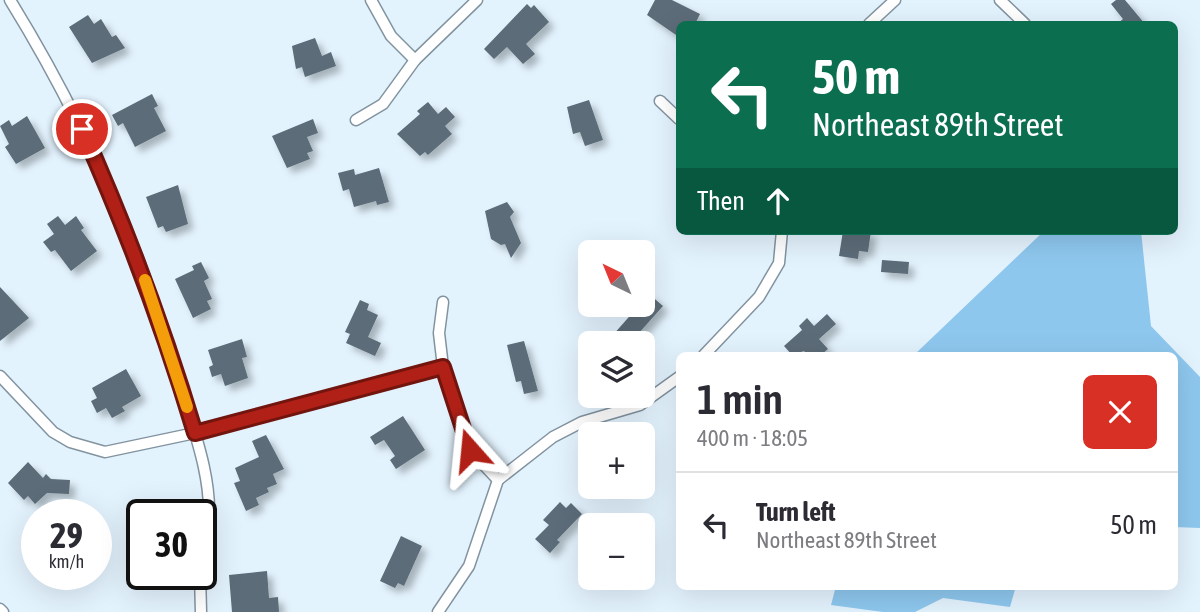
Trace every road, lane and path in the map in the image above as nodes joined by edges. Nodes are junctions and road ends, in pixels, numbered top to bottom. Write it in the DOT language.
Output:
graph roads {
  1 [pos="10,0"];
  2 [pos="371,0"];
  3 [pos="477,0"];
  4 [pos="895,0"];
  5 [pos="1000,0"];
  6 [pos="872,21"];
  7 [pos="1022,21"];
  8 [pos="415,60"];
  9 [pos="660,101"];
  10 [pos="676,116"];
  11 [pos="356,120"];
  12 [pos="782,235"];
  13 [pos="443,302"];
  14 [pos="707,352"];
  15 [pos="443,367"];
  16 [pos="0,376"];
  17 [pos="676,379"];
  18 [pos="195,433"];
  19 [pos="498,480"];
  20 [pos="208,499"];
  21 [pos="200,590"];
  22 [pos="201,612"];
  23 [pos="438,612"];
  1 -- 18 [label="street"];
  2 -- 8 [label="street"];
  3 -- 8 [label="street"];
  4 -- 6 [label="street"];
  5 -- 7 [label="street"];
  8 -- 11 [label="street"];
  9 -- 10 [label="street"];
  12 -- 14 [label="street"];
  13 -- 15 [label="street"];
  15 -- 18 [label="street"];
  15 -- 19 [label="street"];
  16 -- 18 [label="street"];
  17 -- 19 [label="street"];
  18 -- 20 [label="street"];
  19 -- 23 [label="street"];
  21 -- 22 [label="street"];
}
